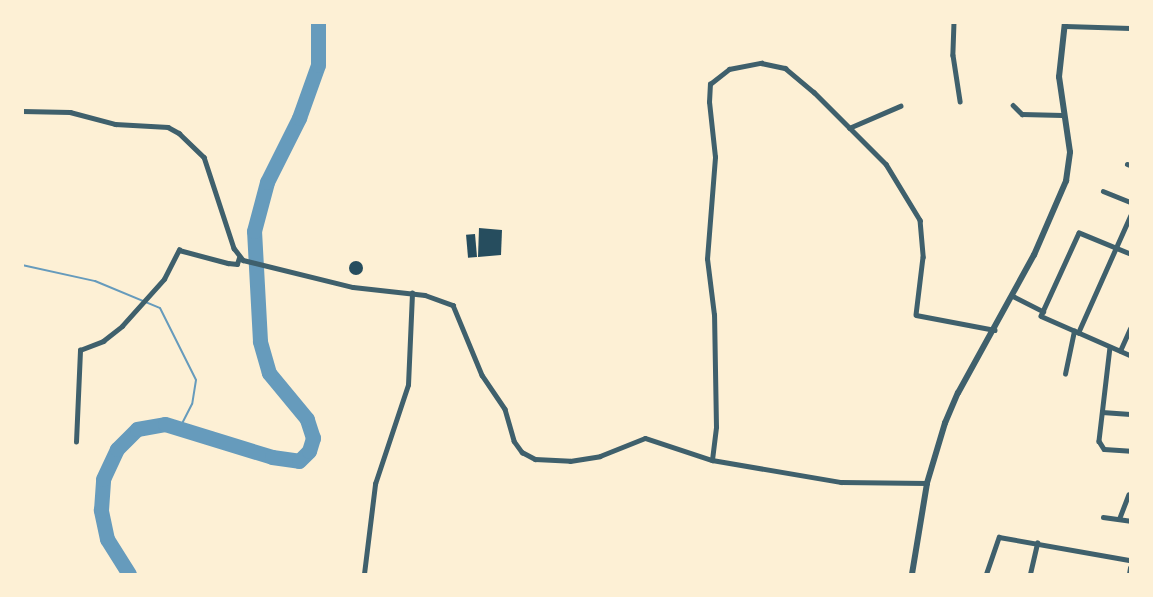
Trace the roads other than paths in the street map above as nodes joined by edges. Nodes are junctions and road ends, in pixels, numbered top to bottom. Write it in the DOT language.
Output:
graph roads {
  1 [pos="954,22"];
  2 [pos="1065,24"];
  3 [pos="1131,28"];
  4 [pos="960,100"];
  5 [pos="1013,105"];
  6 [pos="900,106"];
  7 [pos="22,111"];
  8 [pos="1062,115"];
  9 [pos="849,129"];
  10 [pos="1103,191"];
  11 [pos="1131,202"];
  12 [pos="1131,216"];
  13 [pos="1115,248"];
  14 [pos="1131,254"];
  15 [pos="241,259"];
  16 [pos="412,293"];
  17 [pos="1013,296"];
  18 [pos="1043,311"];
  19 [pos="1131,329"];
  20 [pos="995,330"];
  21 [pos="1076,332"];
  22 [pos="1110,347"];
  23 [pos="1120,351"];
  24 [pos="1131,356"];
  25 [pos="1065,374"];
  26 [pos="1102,412"];
  27 [pos="1131,414"];
  28 [pos="76,442"];
  29 [pos="1131,451"];
  30 [pos="712,460"];
  31 [pos="927,483"];
  32 [pos="1128,495"];
  33 [pos="1103,518"];
  34 [pos="1119,519"];
  35 [pos="1131,521"];
  36 [pos="1037,543"];
  37 [pos="1131,560"];
  38 [pos="1131,568"];
  39 [pos="364,574"];
  40 [pos="912,574"];
  41 [pos="986,574"];
  42 [pos="1030,574"];
  43 [pos="1129,574"];
  1 -- 4 [label="street"];
  2 -- 3 [label="street"];
  2 -- 8 [label="street"];
  5 -- 8 [label="street"];
  6 -- 9 [label="street"];
  7 -- 15 [label="street"];
  8 -- 17 [label="street"];
  9 -- 20 [label="street"];
  9 -- 30 [label="street"];
  10 -- 11 [label="street"];
  12 -- 13 [label="street"];
  13 -- 14 [label="street"];
  13 -- 18 [label="street"];
  13 -- 21 [label="street"];
  15 -- 16 [label="street"];
  15 -- 28 [label="street"];
  16 -- 30 [label="street"];
  16 -- 39 [label="street"];
  17 -- 18 [label="street"];
  17 -- 20 [label="street"];
  18 -- 21 [label="street"];
  19 -- 23 [label="street"];
  20 -- 31 [label="street"];
  21 -- 22 [label="street"];
  21 -- 25 [label="street"];
  22 -- 23 [label="street"];
  22 -- 26 [label="street"];
  23 -- 24 [label="street"];
  26 -- 27 [label="street"];
  26 -- 29 [label="street"];
  30 -- 31 [label="street"];
  31 -- 40 [label="street"];
  32 -- 34 [label="street"];
  33 -- 34 [label="street"];
  34 -- 35 [label="street"];
  36 -- 37 [label="street"];
  36 -- 41 [label="street"];
  36 -- 42 [label="street"];
  38 -- 43 [label="street"];
}
